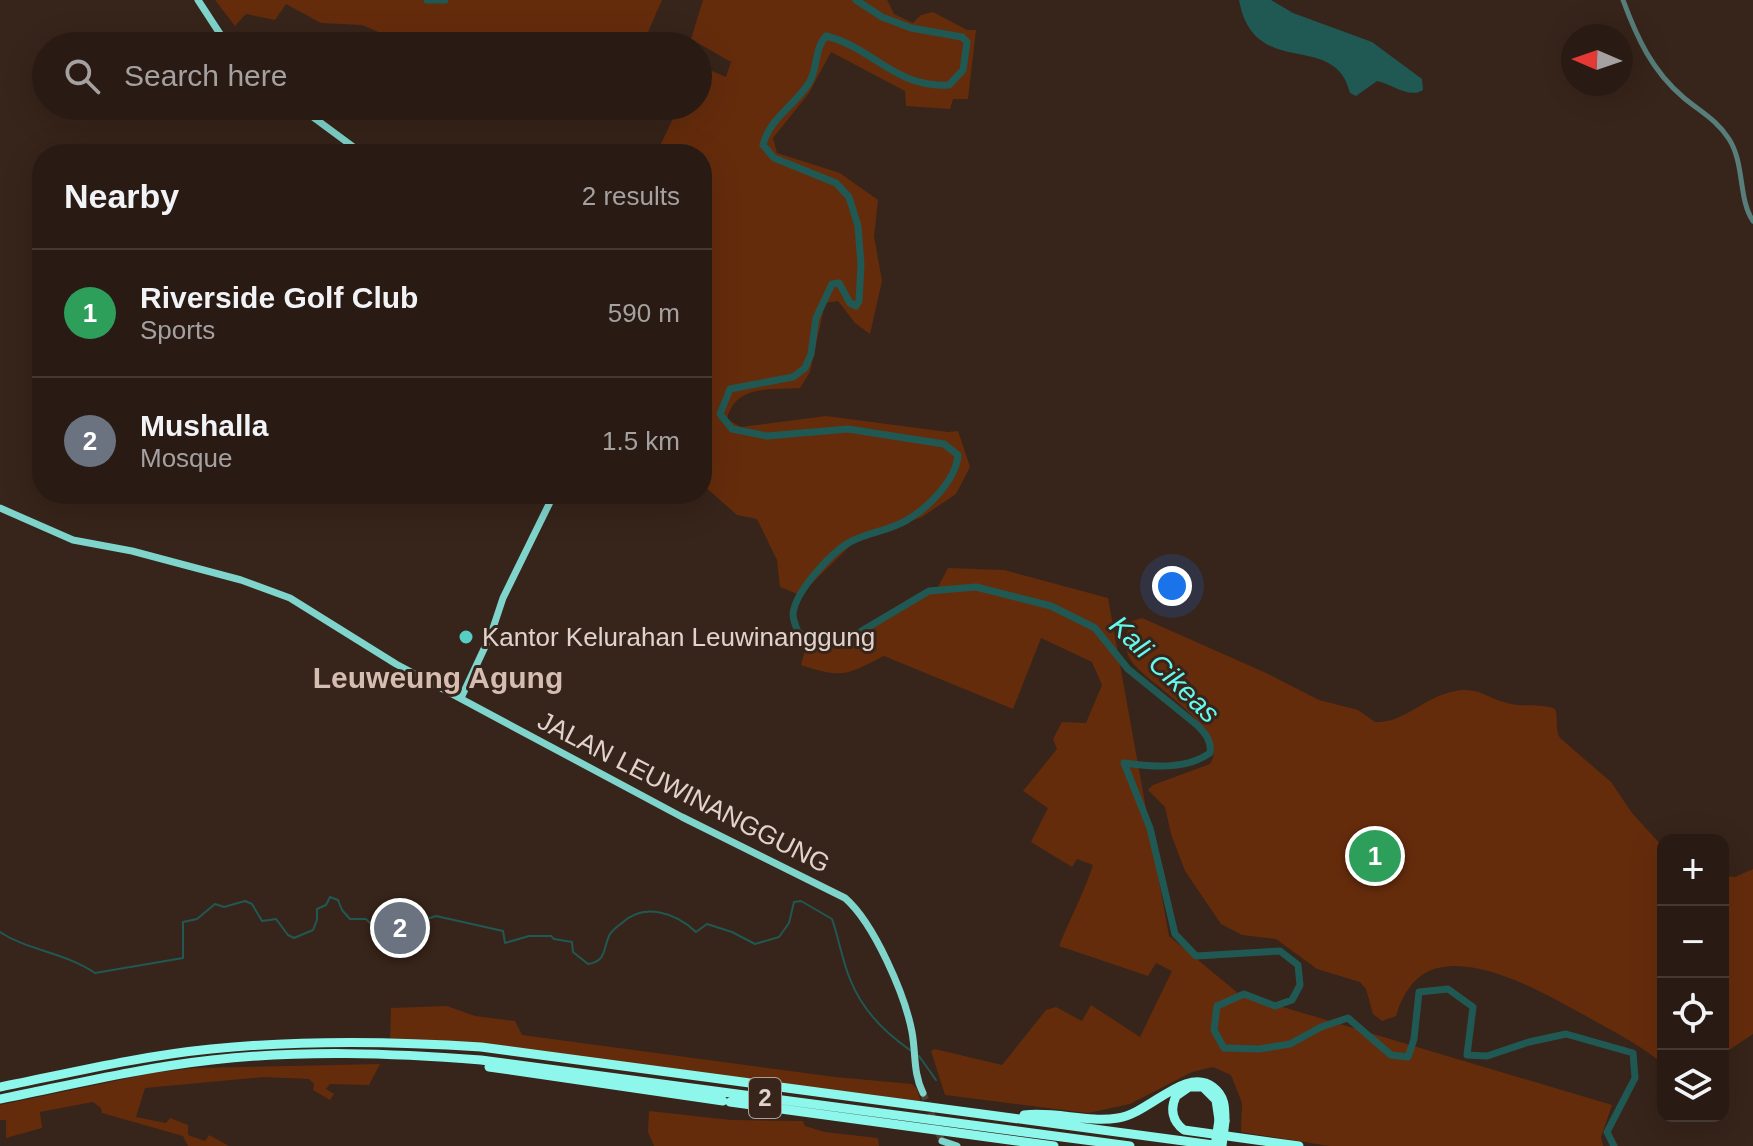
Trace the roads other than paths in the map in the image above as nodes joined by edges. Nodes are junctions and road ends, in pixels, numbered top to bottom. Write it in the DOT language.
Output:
graph roads {
  1 [pos="201,0"];
  2 [pos="1623,0"];
  3 [pos="222,32"];
  4 [pos="310,120"];
  5 [pos="317,120"];
  6 [pos="342,144"];
  7 [pos="349,144"];
  8 [pos="1753,221"];
  9 [pos="546,504"];
  10 [pos="0,508"];
  11 [pos="459,697"];
  12 [pos="372,1048"];
  13 [pos="404,1054"];
  14 [pos="0,1087"];
  15 [pos="923,1093"];
  16 [pos="0,1099"];
  17 [pos="1009,1118"];
  18 [pos="1222,1120"];
  19 [pos="942,1141"];
  20 [pos="957,1146"];
  21 [pos="1054,1146"];
  22 [pos="1130,1146"];
  23 [pos="1215,1146"];
  24 [pos="1222,1146"];
  25 [pos="1299,1146"];
  1 -- 3 [label="main road"];
  2 -- 8 [label="street"];
  4 -- 6 [label="main road"];
  5 -- 7 [label="main road"];
  9 -- 11 [label="main road"];
  10 -- 11 [label="main road, JALAN LEUWINANGGUNG"];
  11 -- 15 [label="main road, JALAN LEUWINANGGUNG"];
  12 -- 13 [label="highway, 2"];
  12 -- 14 [label="highway, 2"];
  12 -- 16 [label="highway, 2"];
  12 -- 17 [label="highway, 2"];
  13 -- 21 [label="highway"];
  13 -- 22 [label="highway, 2"];
  17 -- 18 [label="highway"];
  17 -- 24 [label="highway, 2"];
  18 -- 23 [label="highway, bridge"];
  18 -- 24 [label="highway, bridge"];
  18 -- 25 [label="highway"];
  19 -- 20 [label="main road"];
}
